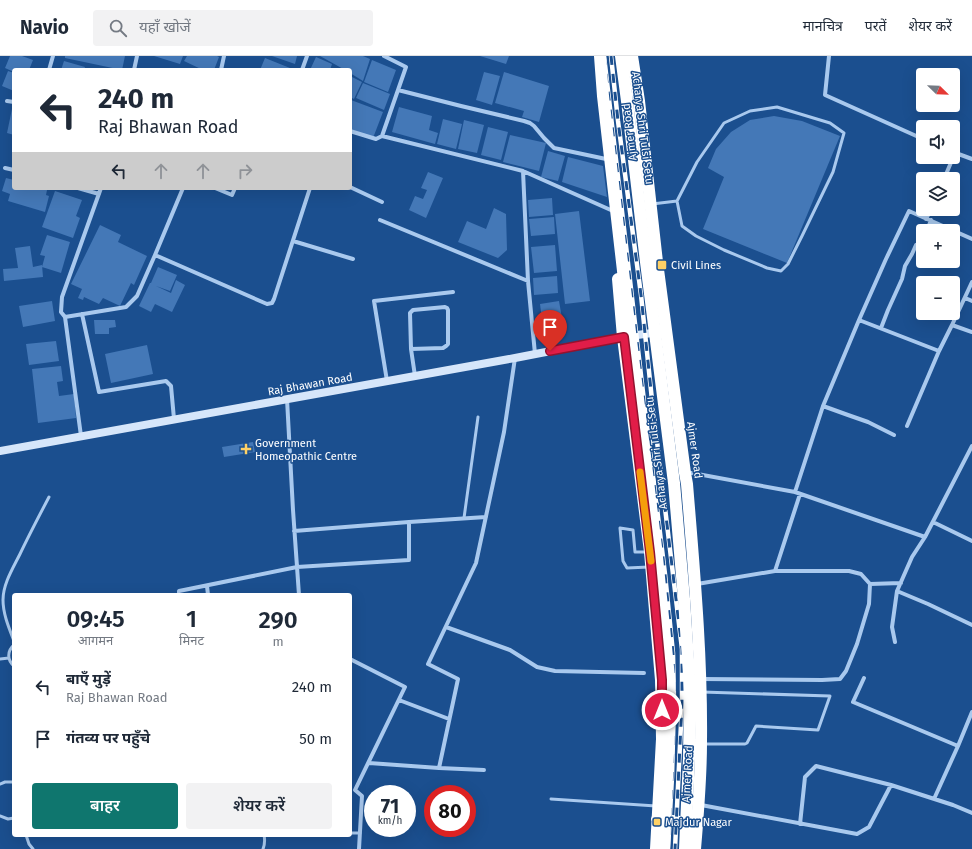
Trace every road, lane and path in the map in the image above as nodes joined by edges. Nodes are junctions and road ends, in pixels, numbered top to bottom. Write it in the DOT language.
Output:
graph roads {
  1 [pos="53,56"];
  2 [pos="137,56"];
  3 [pos="224,56"];
  4 [pos="307,56"];
  5 [pos="384,56"];
  6 [pos="594,56"];
  7 [pos="600,56"];
  8 [pos="621,56"];
  9 [pos="632,56"];
  10 [pos="829,56"];
  11 [pos="50,68"];
  12 [pos="134,68"];
  13 [pos="221,68"];
  14 [pos="303,68"];
  15 [pos="398,90"];
  16 [pos="7,101"];
  17 [pos="12,102"];
  18 [pos="352,132"];
  19 [pos="382,136"];
  20 [pos="916,136"];
  21 [pos="960,155"];
  22 [pos="606,159"];
  23 [pos="972,160"];
  24 [pos="5,168"];
  25 [pos="12,170"];
  26 [pos="523,171"];
  27 [pos="352,188"];
  28 [pos="85,190"];
  29 [pos="100,190"];
  30 [pos="182,190"];
  31 [pos="219,190"];
  32 [pos="233,190"];
  33 [pos="309,190"];
  34 [pos="99,194"];
  35 [pos="677,201"];
  36 [pos="382,202"];
  37 [pos="650,204"];
  38 [pos="613,211"];
  39 [pos="929,216"];
  40 [pos="380,220"];
  41 [pos="928,220"];
  42 [pos="928,224"];
  43 [pos="972,239"];
  44 [pos="293,241"];
  45 [pos="916,245"];
  46 [pos="155,255"];
  47 [pos="353,259"];
  48 [pos="528,281"];
  49 [pos="972,282"];
  50 [pos="453,292"];
  51 [pos="965,298"];
  52 [pos="972,301"];
  53 [pos="82,314"];
  54 [pos="65,317"];
  55 [pos="859,320"];
  56 [pos="952,325"];
  57 [pos="881,328"];
  58 [pos="666,331"];
  59 [pos="972,332"];
  60 [pos="624,337"];
  61 [pos="411,349"];
  62 [pos="939,352"];
  63 [pos="535,354"];
  64 [pos="515,358"];
  65 [pos="414,376"];
  66 [pos="387,381"];
  67 [pos="287,399"];
  68 [pos="823,406"];
  69 [pos="478,416"];
  70 [pos="174,419"];
  71 [pos="907,426"];
  72 [pos="894,435"];
  73 [pos="81,436"];
  74 [pos="972,446"];
  75 [pos="0,451"];
  76 [pos="685,473"];
  77 [pos="795,492"];
  78 [pos="800,494"];
  79 [pos="49,497"];
  80 [pos="486,516"];
  81 [pos="464,518"];
  82 [pos="409,522"];
  83 [pos="933,522"];
  84 [pos="294,531"];
  85 [pos="925,537"];
  86 [pos="972,541"];
  87 [pos="650,552"];
  88 [pos="297,567"];
  89 [pos="651,567"];
  90 [pos="775,571"];
  91 [pos="900,583"];
  92 [pos="695,584"];
  93 [pos="870,584"];
  94 [pos="207,586"];
  95 [pos="897,591"];
  96 [pos="179,593"];
  97 [pos="208,593"];
  98 [pos="299,593"];
  99 [pos="972,625"];
  100 [pos="446,627"];
  101 [pos="12,636"];
  102 [pos="896,642"];
  103 [pos="12,648"];
  104 [pos="9,658"];
  105 [pos="0,659"];
  106 [pos="352,660"];
  107 [pos="12,664"];
  108 [pos="644,674"];
  109 [pos="864,678"];
  110 [pos="701,679"];
  111 [pos="701,692"];
  112 [pos="399,700"];
  113 [pos="972,712"];
  114 [pos="449,719"];
  115 [pos="701,744"];
  116 [pos="958,746"];
  117 [pos="369,763"];
  118 [pos="439,768"];
  119 [pos="484,770"];
  120 [pos="12,782"];
  121 [pos="0,784"];
  122 [pos="891,785"];
  123 [pos="551,799"];
  124 [pos="934,799"];
  125 [pos="698,805"];
  126 [pos="658,806"];
  127 [pos="972,813"];
  128 [pos="0,816"];
  129 [pos="12,818"];
  130 [pos="657,819"];
  131 [pos="697,824"];
  132 [pos="800,824"];
  133 [pos="352,833"];
  134 [pos="360,833"];
  135 [pos="27,837"];
  136 [pos="264,837"];
  137 [pos="33,849"];
  138 [pos="263,849"];
  139 [pos="359,849"];
  140 [pos="656,849"];
  141 [pos="664,849"];
  142 [pos="685,849"];
  143 [pos="695,849"];
  1 -- 11 [label="street"];
  2 -- 12 [label="street"];
  3 -- 13 [label="street"];
  4 -- 14 [label="street"];
  5 -- 15 [label="street"];
  6 -- 22 [label="highway"];
  7 -- 141 [label="highway, Acharya Shri Tulsi Setu, bridge"];
  8 -- 142 [label="highway, Acharya Shri Tulsi Setu, bridge"];
  9 -- 37 [label="highway, Ajmer Road"];
  10 -- 20 [label="street"];
  15 -- 19 [label="street"];
  15 -- 22 [label="street"];
  16 -- 17 [label="street"];
  18 -- 19 [label="street"];
  19 -- 26 [label="street"];
  21 -- 23 [label="street"];
  22 -- 38 [label="highway"];
  24 -- 25 [label="street"];
  26 -- 38 [label="street"];
  26 -- 48 [label="street"];
  27 -- 36 [label="street"];
  28 -- 34 [label="street"];
  29 -- 34 [label="street"];
  30 -- 46 [label="street"];
  31 -- 32 [label="street"];
  33 -- 44 [label="street"];
  34 -- 54 [label="street"];
  35 -- 35 [label="lane"];
  35 -- 37 [label="lane"];
  37 -- 58 [label="highway, Ajmer Road"];
  38 -- 60 [label="highway"];
  39 -- 41 [label="street"];
  40 -- 48 [label="street"];
  41 -- 42 [label="street"];
  41 -- 43 [label="street"];
  41 -- 55 [label="street"];
  44 -- 46 [label="street"];
  44 -- 47 [label="street"];
  45 -- 57 [label="street"];
  46 -- 53 [label="street"];
  48 -- 63 [label="street"];
  49 -- 51 [label="street"];
  50 -- 66 [label="street"];
  51 -- 52 [label="street"];
  51 -- 56 [label="street"];
  53 -- 54 [label="street"];
  53 -- 70 [label="street"];
  54 -- 73 [label="street"];
  55 -- 57 [label="street"];
  55 -- 68 [label="street"];
  56 -- 59 [label="street"];
  56 -- 62 [label="street"];
  57 -- 62 [label="street"];
  58 -- 60 [label="street, Raj Bhawan Road"];
  58 -- 76 [label="highway, Ajmer Road"];
  60 -- 63 [label="street, Raj Bhawan Road"];
  60 -- 87 [label="highway"];
  61 -- 61 [label="street"];
  61 -- 65 [label="street"];
  62 -- 71 [label="street"];
  63 -- 64 [label="street, Raj Bhawan Road"];
  64 -- 65 [label="street, Raj Bhawan Road"];
  64 -- 80 [label="street"];
  65 -- 66 [label="street, Raj Bhawan Road"];
  66 -- 67 [label="street, Raj Bhawan Road"];
  67 -- 70 [label="street, Raj Bhawan Road"];
  67 -- 84 [label="street"];
  68 -- 72 [label="street"];
  68 -- 77 [label="street"];
  69 -- 81 [label="lane"];
  70 -- 73 [label="street, Raj Bhawan Road"];
  73 -- 75 [label="street, Raj Bhawan Road"];
  74 -- 83 [label="street"];
  76 -- 77 [label="street"];
  76 -- 92 [label="highway, Ajmer Road"];
  77 -- 78 [label="street"];
  78 -- 85 [label="street"];
  78 -- 90 [label="street"];
  79 -- 101 [label="lane"];
  80 -- 81 [label="street"];
  80 -- 100 [label="street"];
  81 -- 82 [label="street"];
  82 -- 84 [label="street"];
  82 -- 88 [label="street"];
  83 -- 85 [label="street"];
  83 -- 86 [label="street"];
  84 -- 88 [label="street"];
  85 -- 91 [label="street"];
  87 -- 89 [label="highway"];
  87 -- 89 [label="lane"];
  88 -- 94 [label="street"];
  88 -- 98 [label="street"];
  89 -- 126 [label="highway"];
  90 -- 92 [label="street"];
  90 -- 93 [label="street"];
  91 -- 93 [label="street"];
  91 -- 95 [label="street"];
  92 -- 110 [label="highway, Ajmer Road"];
  93 -- 110 [label="street"];
  94 -- 96 [label="street"];
  94 -- 97 [label="street"];
  95 -- 99 [label="street"];
  95 -- 102 [label="street"];
  100 -- 108 [label="street"];
  100 -- 114 [label="street"];
  103 -- 104 [label="lane"];
  104 -- 105 [label="lane"];
  104 -- 107 [label="lane"];
  106 -- 112 [label="street"];
  109 -- 116 [label="street"];
  110 -- 111 [label="highway, Ajmer Road"];
  111 -- 115 [label="highway, Ajmer Road"];
  111 -- 115 [label="lane"];
  112 -- 114 [label="street"];
  112 -- 117 [label="street"];
  113 -- 116 [label="street"];
  114 -- 118 [label="street"];
  115 -- 125 [label="highway, Ajmer Road"];
  116 -- 124 [label="street"];
  117 -- 118 [label="street"];
  117 -- 134 [label="street"];
  118 -- 119 [label="street"];
  120 -- 121 [label="lane"];
  122 -- 124 [label="street"];
  122 -- 132 [label="street"];
  122 -- 132 [label="street"];
  123 -- 126 [label="lane"];
  124 -- 127 [label="street"];
  125 -- 131 [label="highway, Ajmer Road"];
  125 -- 132 [label="street"];
  126 -- 130 [label="highway"];
  128 -- 129 [label="lane"];
  130 -- 131 [label="highway"];
  130 -- 140 [label="highway"];
  131 -- 143 [label="highway, Ajmer Road"];
  133 -- 134 [label="lane"];
  134 -- 139 [label="street"];
  135 -- 137 [label="lane"];
  136 -- 138 [label="lane"];
}
